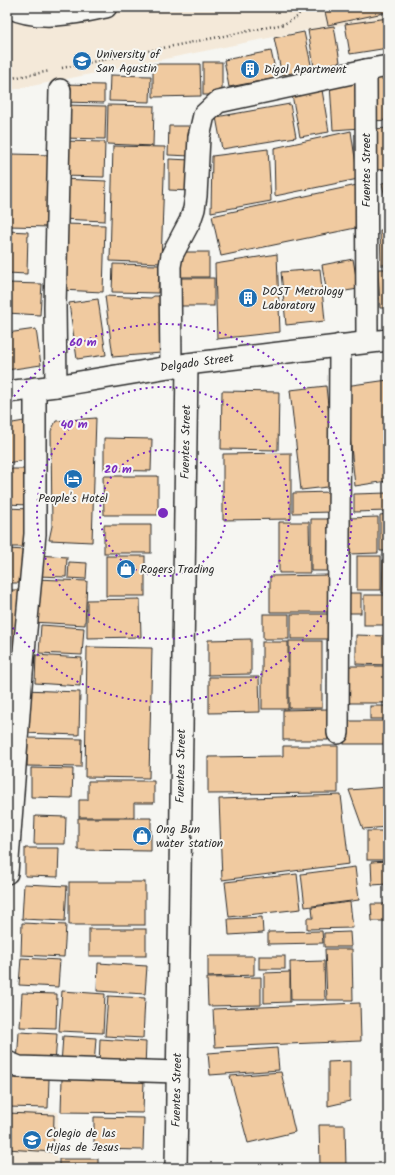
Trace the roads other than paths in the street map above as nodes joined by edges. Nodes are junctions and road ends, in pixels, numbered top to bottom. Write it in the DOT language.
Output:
graph roads {
  1 [pos="9,7"];
  2 [pos="106,7"];
  3 [pos="388,66"];
  4 [pos="366,70"];
  5 [pos="60,90"];
  6 [pos="388,340"];
  7 [pos="367,342"];
  8 [pos="340,345"];
  9 [pos="179,365"];
  10 [pos="56,386"];
  11 [pos="35,388"];
  12 [pos="7,392"];
  13 [pos="338,733"];
  14 [pos="7,874"];
  15 [pos="7,1062"];
  16 [pos="177,1072"];
  17 [pos="176,1168"];
  1 -- 2 [label="street"];
  3 -- 4 [label="street, Fuentes Street"];
  4 -- 7 [label="street, Fuentes Street"];
  4 -- 9 [label="street, Fuentes Street"];
  5 -- 10 [label="street"];
  6 -- 7 [label="street, Delgado Street"];
  7 -- 8 [label="street, Delgado Street"];
  8 -- 9 [label="street, Delgado Street"];
  8 -- 13 [label="street"];
  9 -- 10 [label="street, Delgado Street"];
  9 -- 16 [label="street, Fuentes Street"];
  10 -- 11 [label="street, Delgado Street"];
  11 -- 12 [label="street, Delgado Street"];
  11 -- 14 [label="street"];
  15 -- 16 [label="street"];
  16 -- 17 [label="street, Fuentes Street"];
}
